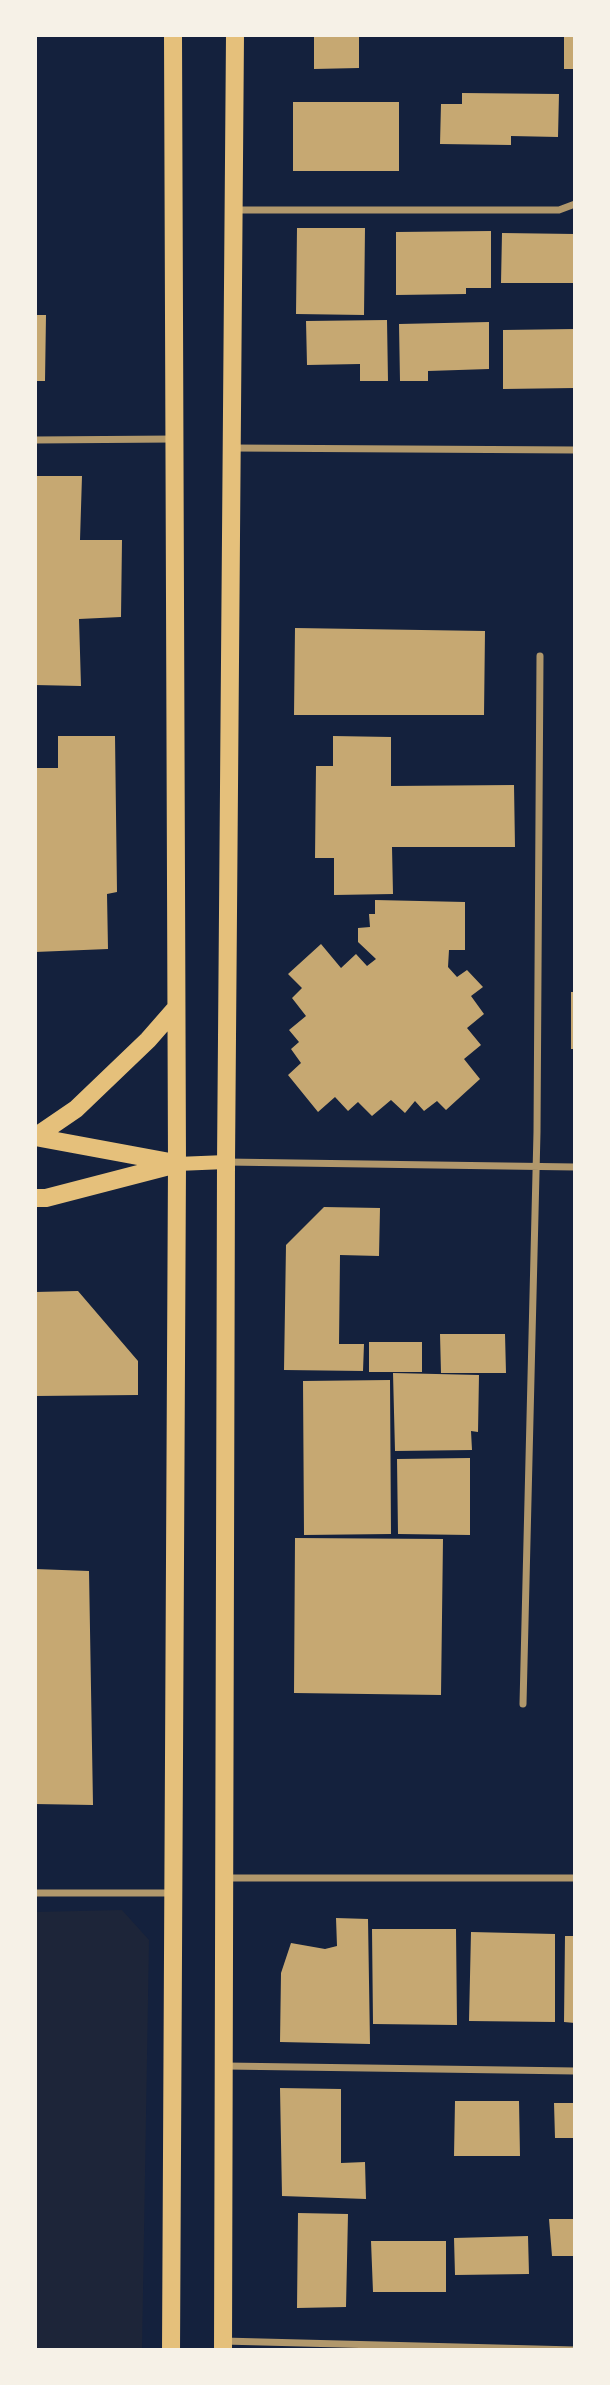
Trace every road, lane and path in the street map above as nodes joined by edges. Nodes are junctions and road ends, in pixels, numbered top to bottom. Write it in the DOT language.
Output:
graph roads {
  1 [pos="173,35"];
  2 [pos="235,35"];
  3 [pos="575,204"];
  4 [pos="234,210"];
  5 [pos="174,439"];
  6 [pos="35,440"];
  7 [pos="232,448"];
  8 [pos="575,450"];
  9 [pos="540,656"];
  10 [pos="176,1008"];
  11 [pos="35,1138"];
  12 [pos="226,1162"];
  13 [pos="177,1164"];
  14 [pos="537,1167"];
  15 [pos="575,1167"];
  16 [pos="35,1198"];
  17 [pos="523,1704"];
  18 [pos="224,1878"];
  19 [pos="575,1878"];
  20 [pos="35,1893"];
  21 [pos="174,1893"];
  22 [pos="224,2066"];
  23 [pos="575,2071"];
  24 [pos="223,2346"];
  25 [pos="171,2350"];
  26 [pos="575,2350"];
  1 -- 5 [label="main road"];
  2 -- 4 [label="main road"];
  3 -- 4 [label="street"];
  4 -- 7 [label="main road"];
  5 -- 6 [label="street"];
  5 -- 10 [label="main road"];
  7 -- 8 [label="street"];
  7 -- 12 [label="main road"];
  9 -- 14 [label="street"];
  10 -- 11 [label="main road"];
  10 -- 13 [label="main road"];
  11 -- 13 [label="main road"];
  12 -- 13 [label="main road"];
  12 -- 14 [label="street"];
  12 -- 18 [label="main road"];
  13 -- 16 [label="main road"];
  13 -- 21 [label="main road"];
  14 -- 15 [label="street"];
  14 -- 17 [label="street"];
  18 -- 19 [label="street"];
  18 -- 22 [label="main road"];
  20 -- 21 [label="street"];
  21 -- 25 [label="main road"];
  22 -- 23 [label="street"];
  22 -- 24 [label="main road"];
  24 -- 26 [label="street"];
}
